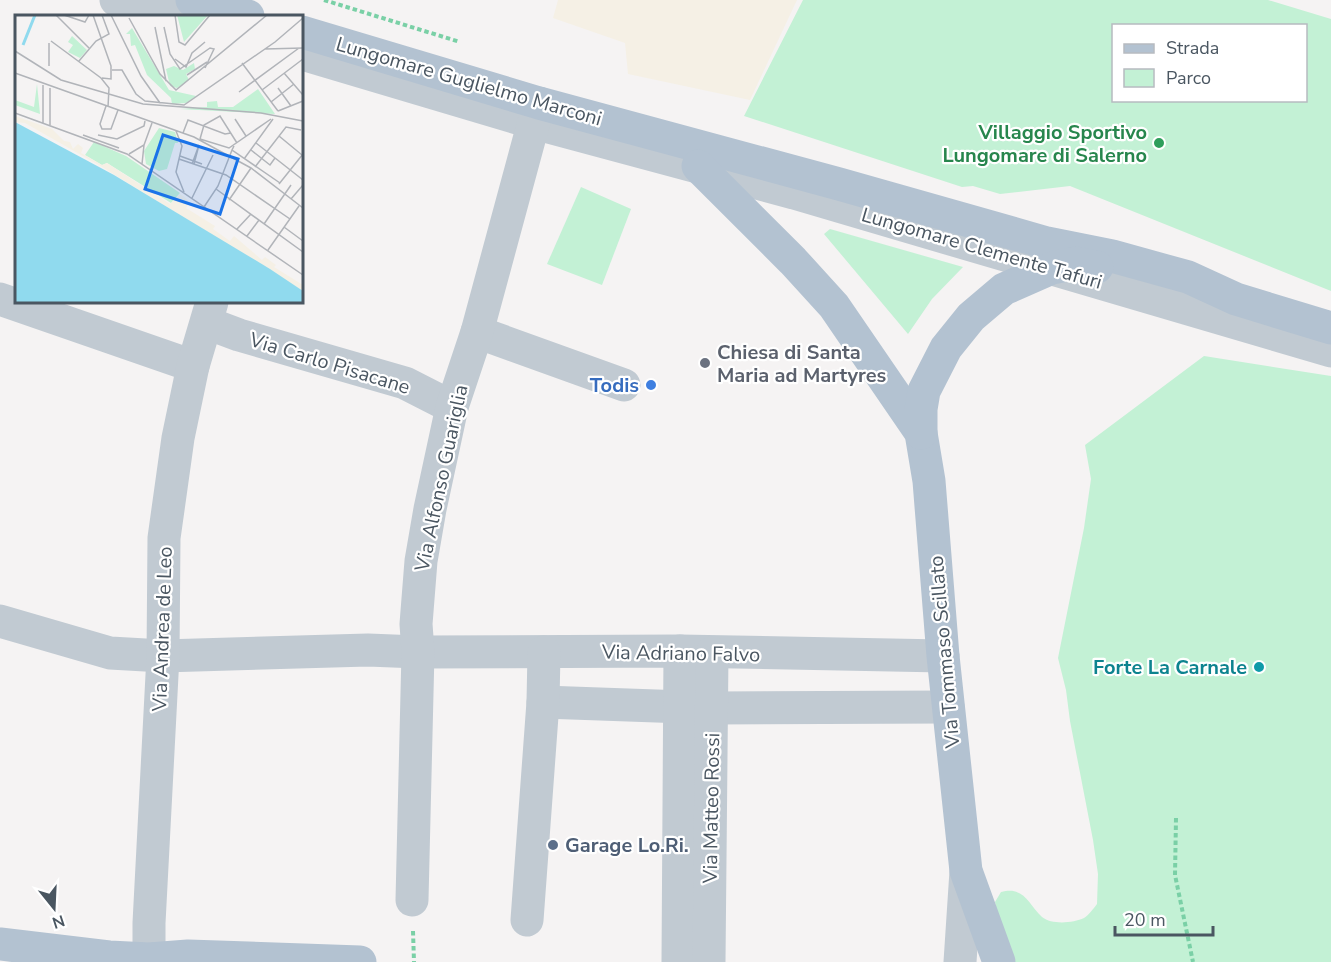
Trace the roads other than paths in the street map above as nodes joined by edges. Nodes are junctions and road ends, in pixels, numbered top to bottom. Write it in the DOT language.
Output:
graph roads {
  1 [pos="116,0"];
  2 [pos="192,0"];
  3 [pos="169,15"];
  4 [pos="244,15"];
  5 [pos="303,32"];
  6 [pos="303,54"];
  7 [pos="537,113"];
  8 [pos="635,140"];
  9 [pos="698,166"];
  10 [pos="1052,268"];
  11 [pos="0,299"];
  12 [pos="1236,299"];
  13 [pos="209,312"];
  14 [pos="1331,328"];
  15 [pos="477,332"];
  16 [pos="1331,351"];
  17 [pos="193,366"];
  18 [pos="624,384"];
  19 [pos="452,407"];
  20 [pos="921,433"];
  21 [pos="0,621"];
  22 [pos="544,651"];
  23 [pos="680,651"];
  24 [pos="418,652"];
  25 [pos="712,653"];
  26 [pos="163,656"];
  27 [pos="943,656"];
  28 [pos="543,702"];
  29 [pos="680,707"];
  30 [pos="948,707"];
  31 [pos="713,708"];
  32 [pos="966,871"];
  33 [pos="412,900"];
  34 [pos="527,920"];
  35 [pos="0,944"];
  36 [pos="149,960"];
  37 [pos="360,962"];
  38 [pos="678,962"];
  39 [pos="709,962"];
  40 [pos="960,962"];
  41 [pos="999,962"];
  1 -- 3 [label="street"];
  2 -- 4 [label="main road"];
  5 -- 7 [label="main road, Lungomare Guglielmo Marconi"];
  6 -- 7 [label="street, Lungomare Guglielmo Marconi"];
  7 -- 8 [label="main road, Lungomare Guglielmo Marconi"];
  7 -- 15 [label="street, Via Alfonso Guariglia"];
  8 -- 9 [label="street, Lungomare Clemente Tafuri"];
  8 -- 12 [label="main road, Lungomare Clemente Tafuri"];
  9 -- 10 [label="street, Lungomare Clemente Tafuri"];
  9 -- 20 [label="main road, Via Tommaso Scillato"];
  10 -- 12 [label="main road, Via Tommaso Scillato"];
  10 -- 16 [label="street, Lungomare Clemente Tafuri"];
  10 -- 20 [label="main road, Via Tommaso Scillato"];
  11 -- 17 [label="street"];
  12 -- 14 [label="main road, Lungomare Clemente Tafuri"];
  13 -- 17 [label="street, Via Andrea de Leo"];
  13 -- 19 [label="street, Via Carlo Pisacane"];
  15 -- 18 [label="street"];
  15 -- 19 [label="street, Via Alfonso Guariglia"];
  17 -- 26 [label="street, Via Andrea de Leo"];
  19 -- 24 [label="street, Via Alfonso Guariglia"];
  20 -- 27 [label="main road, Via Tommaso Scillato"];
  21 -- 26 [label="street, Via Adriano Falvo"];
  22 -- 23 [label="street, Via Adriano Falvo"];
  22 -- 24 [label="street, Via Adriano Falvo"];
  22 -- 28 [label="street"];
  23 -- 25 [label="street, Via Adriano Falvo"];
  23 -- 29 [label="street, Via Matteo Rossi"];
  24 -- 26 [label="street, Via Adriano Falvo"];
  24 -- 33 [label="street, Via Alfonso Guariglia"];
  25 -- 27 [label="street, Via Adriano Falvo"];
  25 -- 31 [label="street, Via Matteo Rossi"];
  26 -- 36 [label="street, Via Andrea de Leo"];
  27 -- 30 [label="main road, Via Tommaso Scillato"];
  28 -- 29 [label="street"];
  28 -- 34 [label="street"];
  29 -- 31 [label="street"];
  29 -- 38 [label="street, Via Matteo Rossi"];
  30 -- 31 [label="street"];
  30 -- 32 [label="main road, Via Tommaso Scillato"];
  31 -- 39 [label="street, Via Matteo Rossi"];
  32 -- 40 [label="street, Via Tommaso Scillato"];
  32 -- 41 [label="main road, Via Tommaso Scillato"];
  35 -- 36 [label="main road"];
  36 -- 37 [label="main road"];
}
